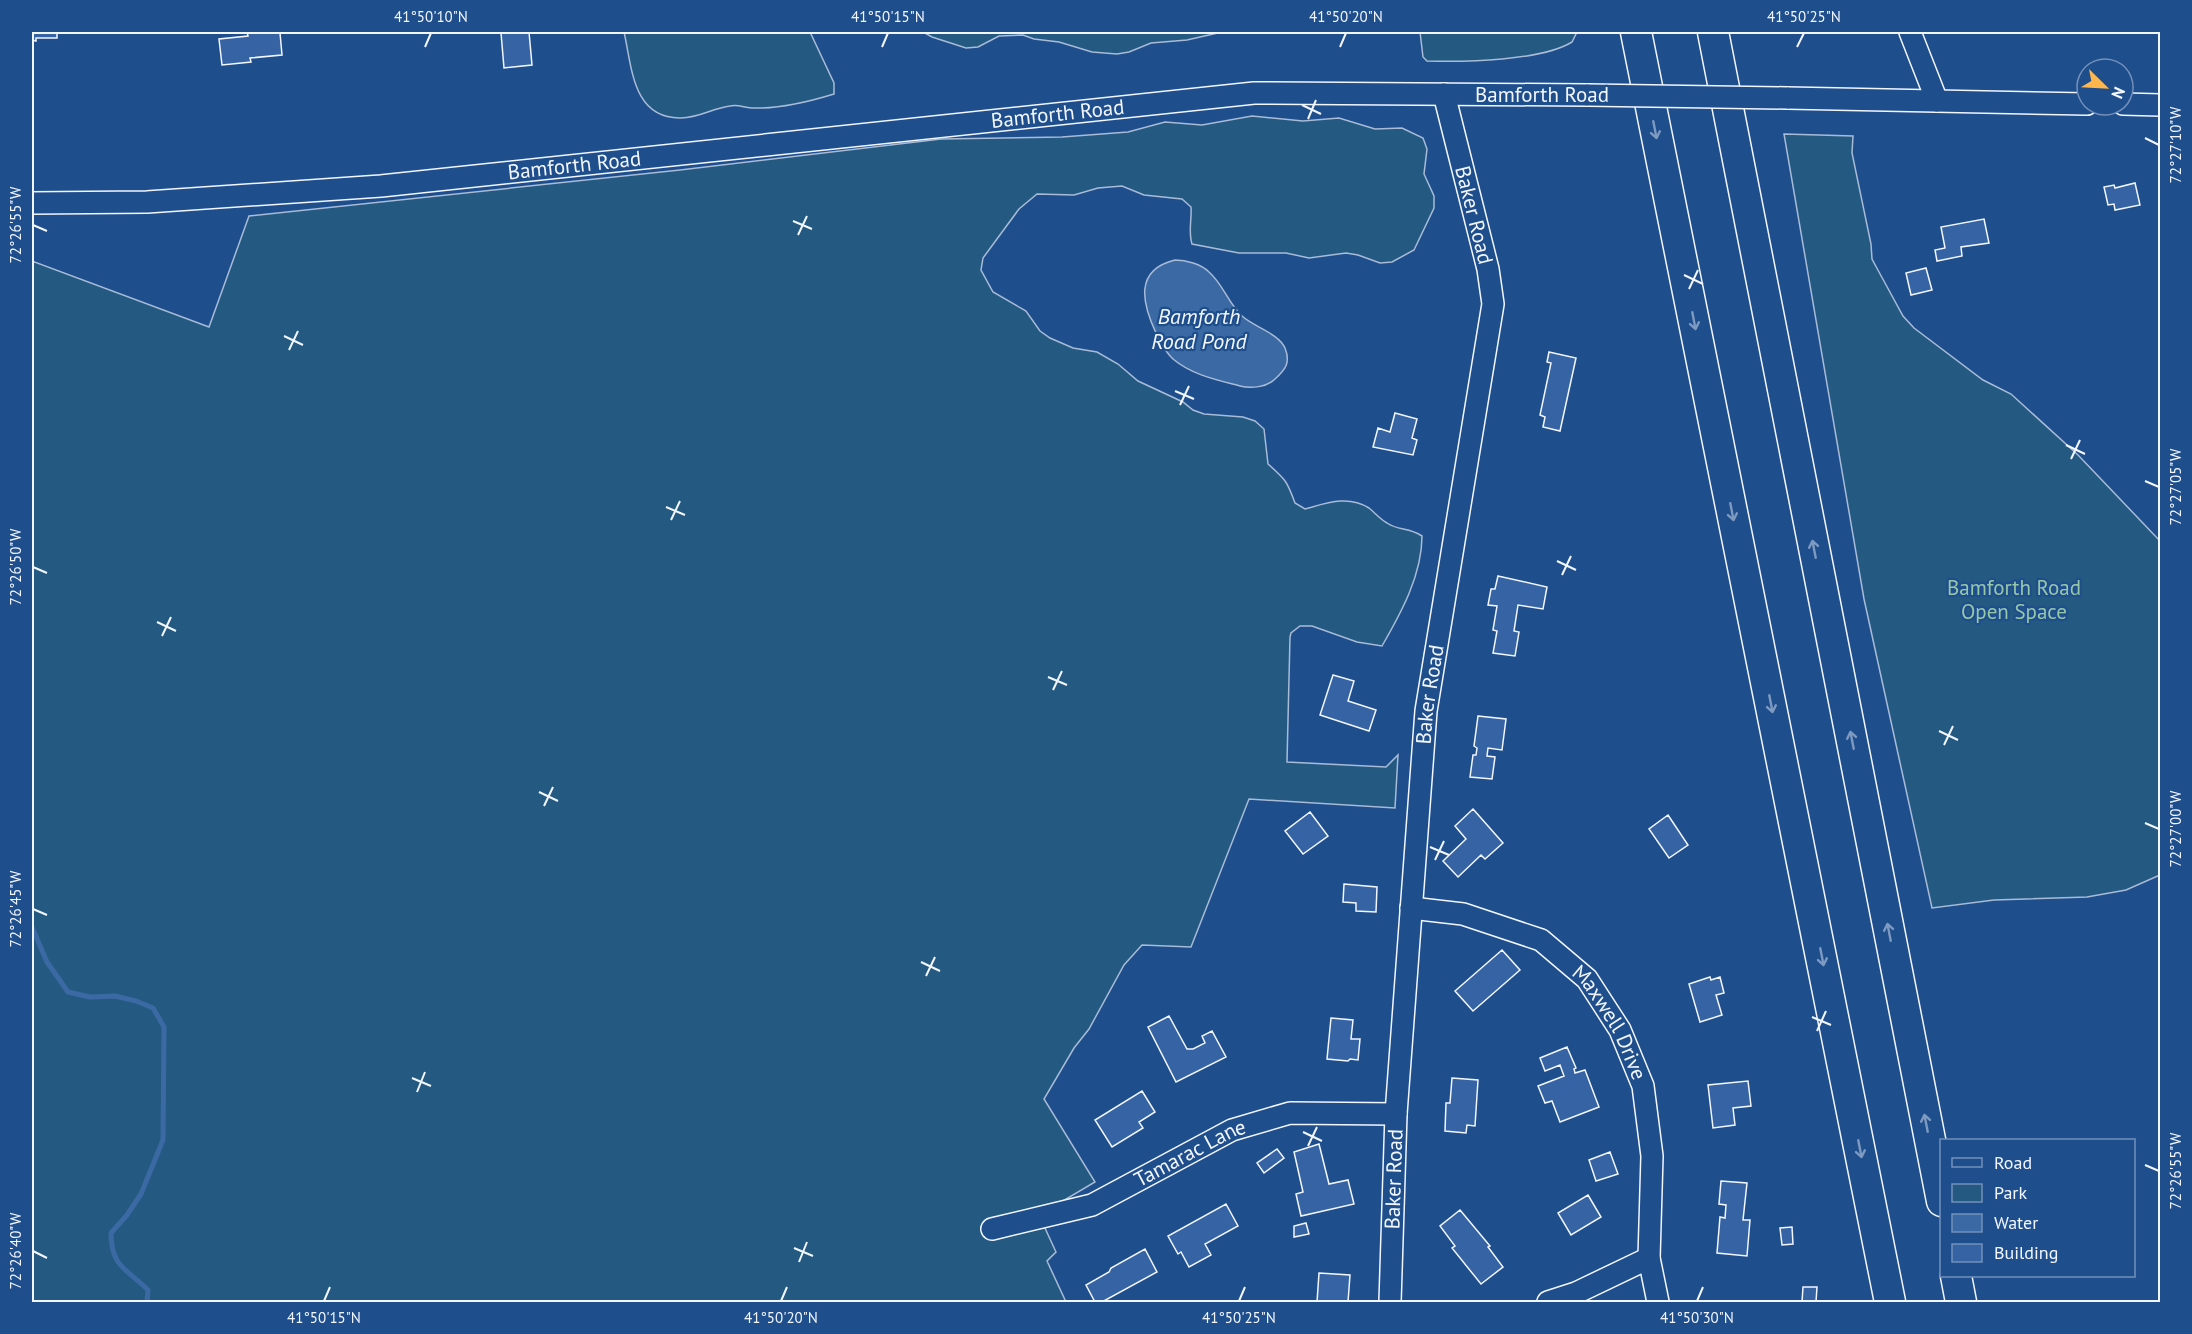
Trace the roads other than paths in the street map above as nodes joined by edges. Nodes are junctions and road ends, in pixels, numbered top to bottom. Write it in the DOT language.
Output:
graph roads {
  1 [pos="1636,32"];
  2 [pos="1713,32"];
  3 [pos="1910,32"];
  4 [pos="1444,94"];
  5 [pos="1937,101"];
  6 [pos="2075,104"];
  7 [pos="2135,104"];
  8 [pos="2160,105"];
  9 [pos="32,203"];
  10 [pos="1411,908"];
  11 [pos="1396,1114"];
  12 [pos="1940,1196"];
  13 [pos="992,1229"];
  14 [pos="1649,1258"];
  15 [pos="1956,1277"];
  16 [pos="1390,1302"];
  17 [pos="1548,1302"];
  18 [pos="1658,1302"];
  19 [pos="1890,1302"];
  20 [pos="1961,1302"];
  1 -- 19 [label="highway, one-way"];
  12 -- 2 [label="highway, one-way"];
  3 -- 5 [label="street"];
  4 -- 5 [label="street, Bamforth Road, bridge"];
  4 -- 9 [label="street, Bamforth Road"];
  4 -- 10 [label="street, Baker Road"];
  5 -- 6 [label="street, Bamforth Road"];
  7 -- 8 [label="street"];
  10 -- 11 [label="street, Baker Road"];
  10 -- 14 [label="street, Maxwell Drive"];
  11 -- 13 [label="street, Tamarac Lane"];
  11 -- 16 [label="street, Baker Road"];
  14 -- 17 [label="street"];
  14 -- 18 [label="street, Maxwell Drive"];
  15 -- 20 [label="highway"];
}
